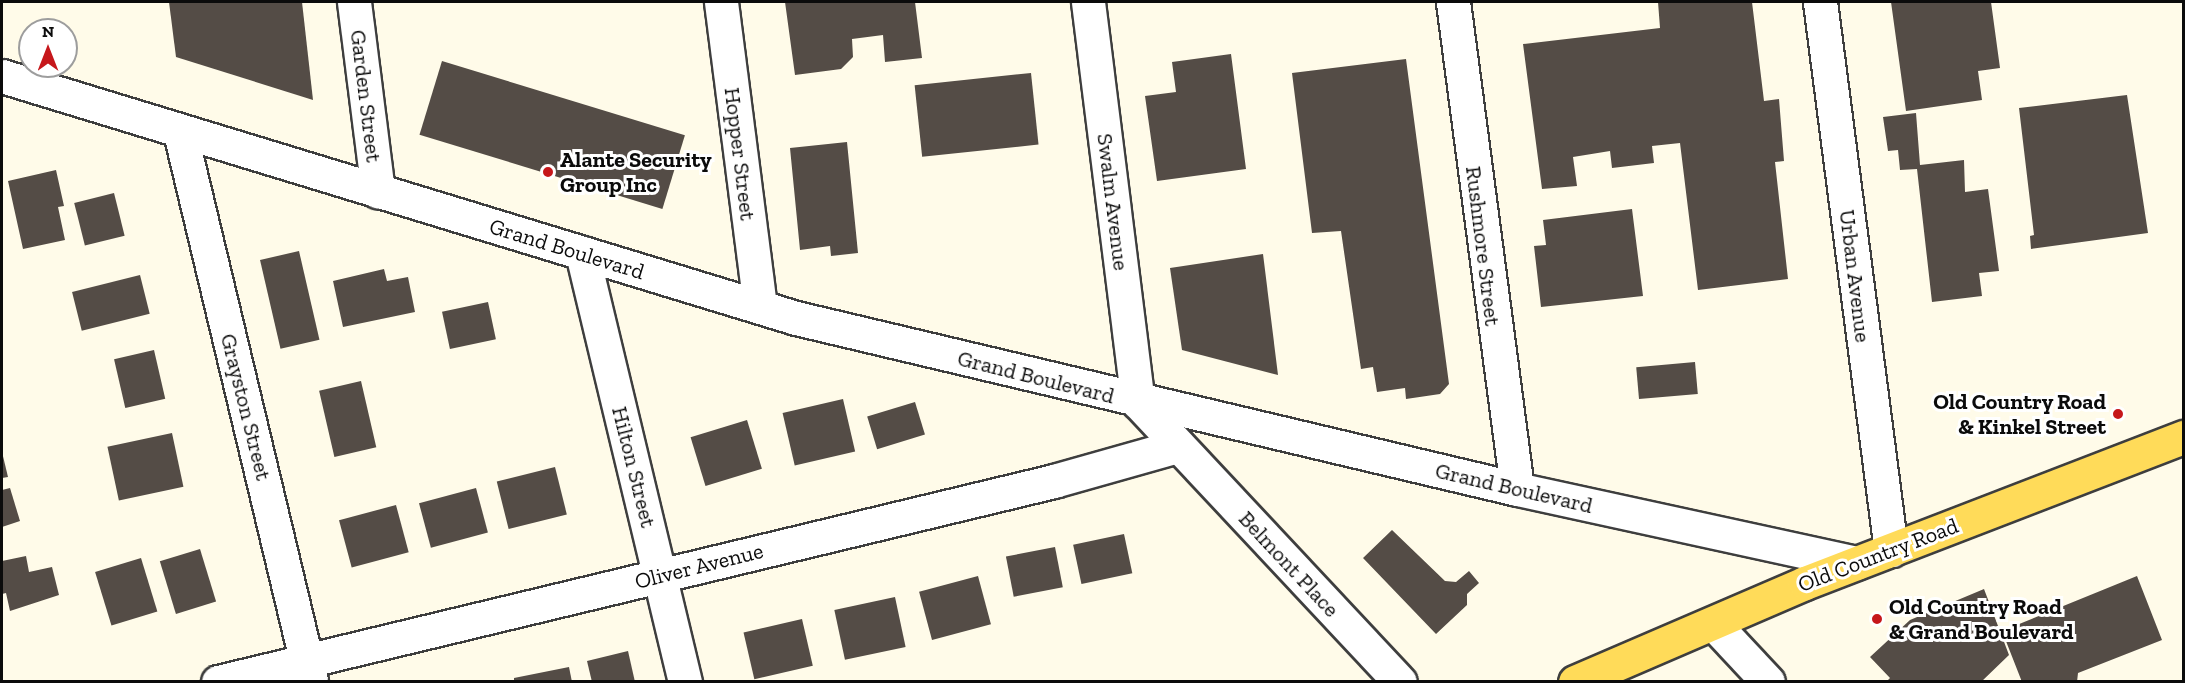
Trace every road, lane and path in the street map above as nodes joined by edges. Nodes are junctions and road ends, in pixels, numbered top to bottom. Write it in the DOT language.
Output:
graph roads {
  1 [pos="354,2"];
  2 [pos="721,2"];
  3 [pos="1088,2"];
  4 [pos="1453,2"];
  5 [pos="1820,2"];
  6 [pos="2,76"];
  7 [pos="180,132"];
  8 [pos="378,191"];
  9 [pos="582,253"];
  10 [pos="760,306"];
  11 [pos="1138,402"];
  12 [pos="2184,436"];
  13 [pos="1178,446"];
  14 [pos="1517,489"];
  15 [pos="1892,550"];
  16 [pos="1856,564"];
  17 [pos="660,576"];
  18 [pos="1714,624"];
  19 [pos="309,671"];
  20 [pos="218,681"];
  21 [pos="685,681"];
  22 [pos="1400,681"];
  23 [pos="1575,681"];
  24 [pos="1768,681"];
  1 -- 8 [label="street, Garden Street"];
  2 -- 10 [label="street, Hopper Street"];
  3 -- 11 [label="street, Swalm Avenue"];
  4 -- 14 [label="street, Rushmore Street"];
  5 -- 15 [label="street, Urban Avenue"];
  6 -- 7 [label="street, Grand Boulevard"];
  7 -- 8 [label="street, Grand Boulevard"];
  7 -- 19 [label="street, Grayston Street"];
  8 -- 9 [label="street, Grand Boulevard"];
  9 -- 10 [label="street, Grand Boulevard"];
  9 -- 17 [label="street, Hilton Street"];
  10 -- 11 [label="street, Grand Boulevard"];
  11 -- 13 [label="street, Grand Boulevard"];
  11 -- 14 [label="street, Grand Boulevard"];
  12 -- 15 [label="main road, Old Country Road"];
  13 -- 17 [label="street, Oliver Avenue"];
  13 -- 22 [label="street, Belmont Place"];
  14 -- 16 [label="street, Grand Boulevard"];
  15 -- 16 [label="main road, Old Country Road"];
  16 -- 18 [label="main road, Old Country Road"];
  17 -- 19 [label="street, Oliver Avenue"];
  17 -- 21 [label="street, Hilton Street"];
  18 -- 23 [label="main road, Old Country Road"];
  18 -- 24 [label="street"];
  19 -- 20 [label="street, Oliver Avenue"];
}
